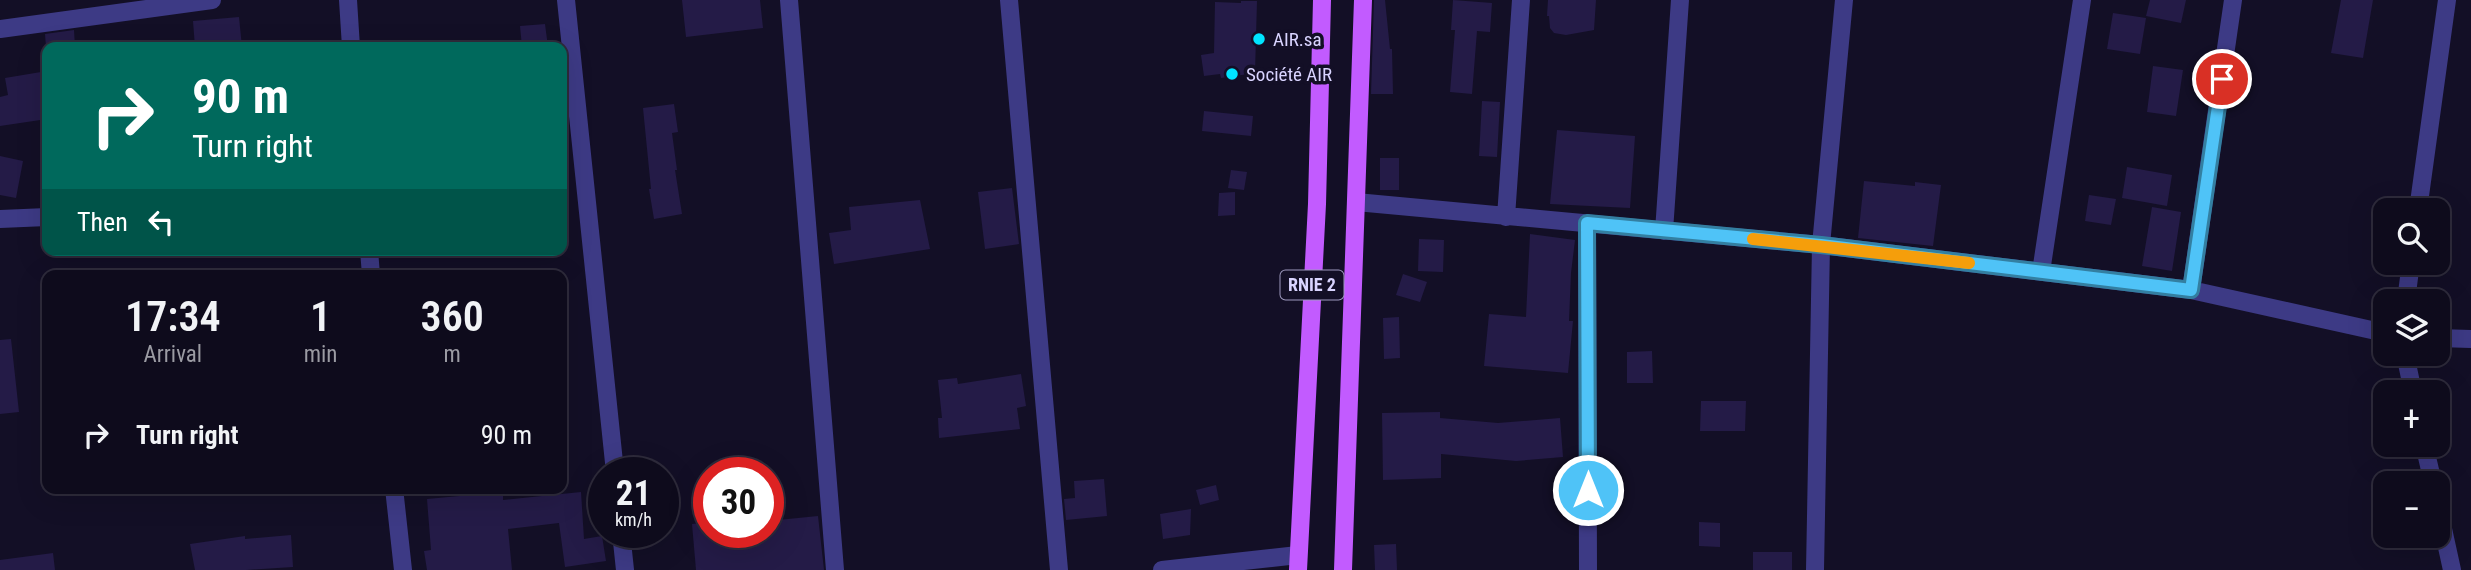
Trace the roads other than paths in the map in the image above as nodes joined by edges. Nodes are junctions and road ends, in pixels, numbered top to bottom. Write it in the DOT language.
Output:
graph roads {
  1 [pos="212,0"];
  2 [pos="348,0"];
  3 [pos="566,0"];
  4 [pos="789,0"];
  5 [pos="1009,0"];
  6 [pos="1322,0"];
  7 [pos="1363,0"];
  8 [pos="1521,0"];
  9 [pos="1680,0"];
  10 [pos="1844,0"];
  11 [pos="2082,0"];
  12 [pos="2234,0"];
  13 [pos="2447,0"];
  14 [pos="0,29"];
  15 [pos="351,42"];
  16 [pos="2420,198"];
  17 [pos="1356,202"];
  18 [pos="42,217"];
  19 [pos="1506,217"];
  20 [pos="0,219"];
  21 [pos="1587,223"];
  22 [pos="1664,231"];
  23 [pos="1821,245"];
  24 [pos="2041,272"];
  25 [pos="2191,290"];
  26 [pos="2373,330"];
  27 [pos="2450,338"];
  28 [pos="2471,339"];
  29 [pos="613,457"];
  30 [pos="395,494"];
  31 [pos="623,548"];
  32 [pos="2447,548"];
  33 [pos="1298,563"];
  34 [pos="1251,565"];
  35 [pos="402,570"];
  36 [pos="625,570"];
  37 [pos="835,570"];
  38 [pos="1059,570"];
  39 [pos="1162,570"];
  40 [pos="1343,570"];
  41 [pos="1588,570"];
  42 [pos="1815,570"];
  43 [pos="2452,570"];
  1 -- 14 [label="street"];
  2 -- 15 [label="street"];
  3 -- 29 [label="street"];
  4 -- 37 [label="street"];
  5 -- 38 [label="street"];
  6 -- 33 [label="main road, RNIE 2"];
  7 -- 17 [label="main road, RNIE 2"];
  8 -- 19 [label="street"];
  9 -- 22 [label="street"];
  10 -- 23 [label="street"];
  11 -- 24 [label="street"];
  12 -- 25 [label="street"];
  13 -- 16 [label="street"];
  17 -- 19 [label="street"];
  17 -- 40 [label="main road, RNIE 2"];
  18 -- 20 [label="street"];
  19 -- 21 [label="street"];
  21 -- 22 [label="street"];
  21 -- 41 [label="street"];
  22 -- 23 [label="street"];
  23 -- 24 [label="street"];
  23 -- 42 [label="street"];
  24 -- 25 [label="street"];
  25 -- 26 [label="street"];
  27 -- 28 [label="street"];
  30 -- 35 [label="street"];
  31 -- 36 [label="street"];
  32 -- 43 [label="street"];
  33 -- 34 [label="street"];
  34 -- 39 [label="street"];
}
